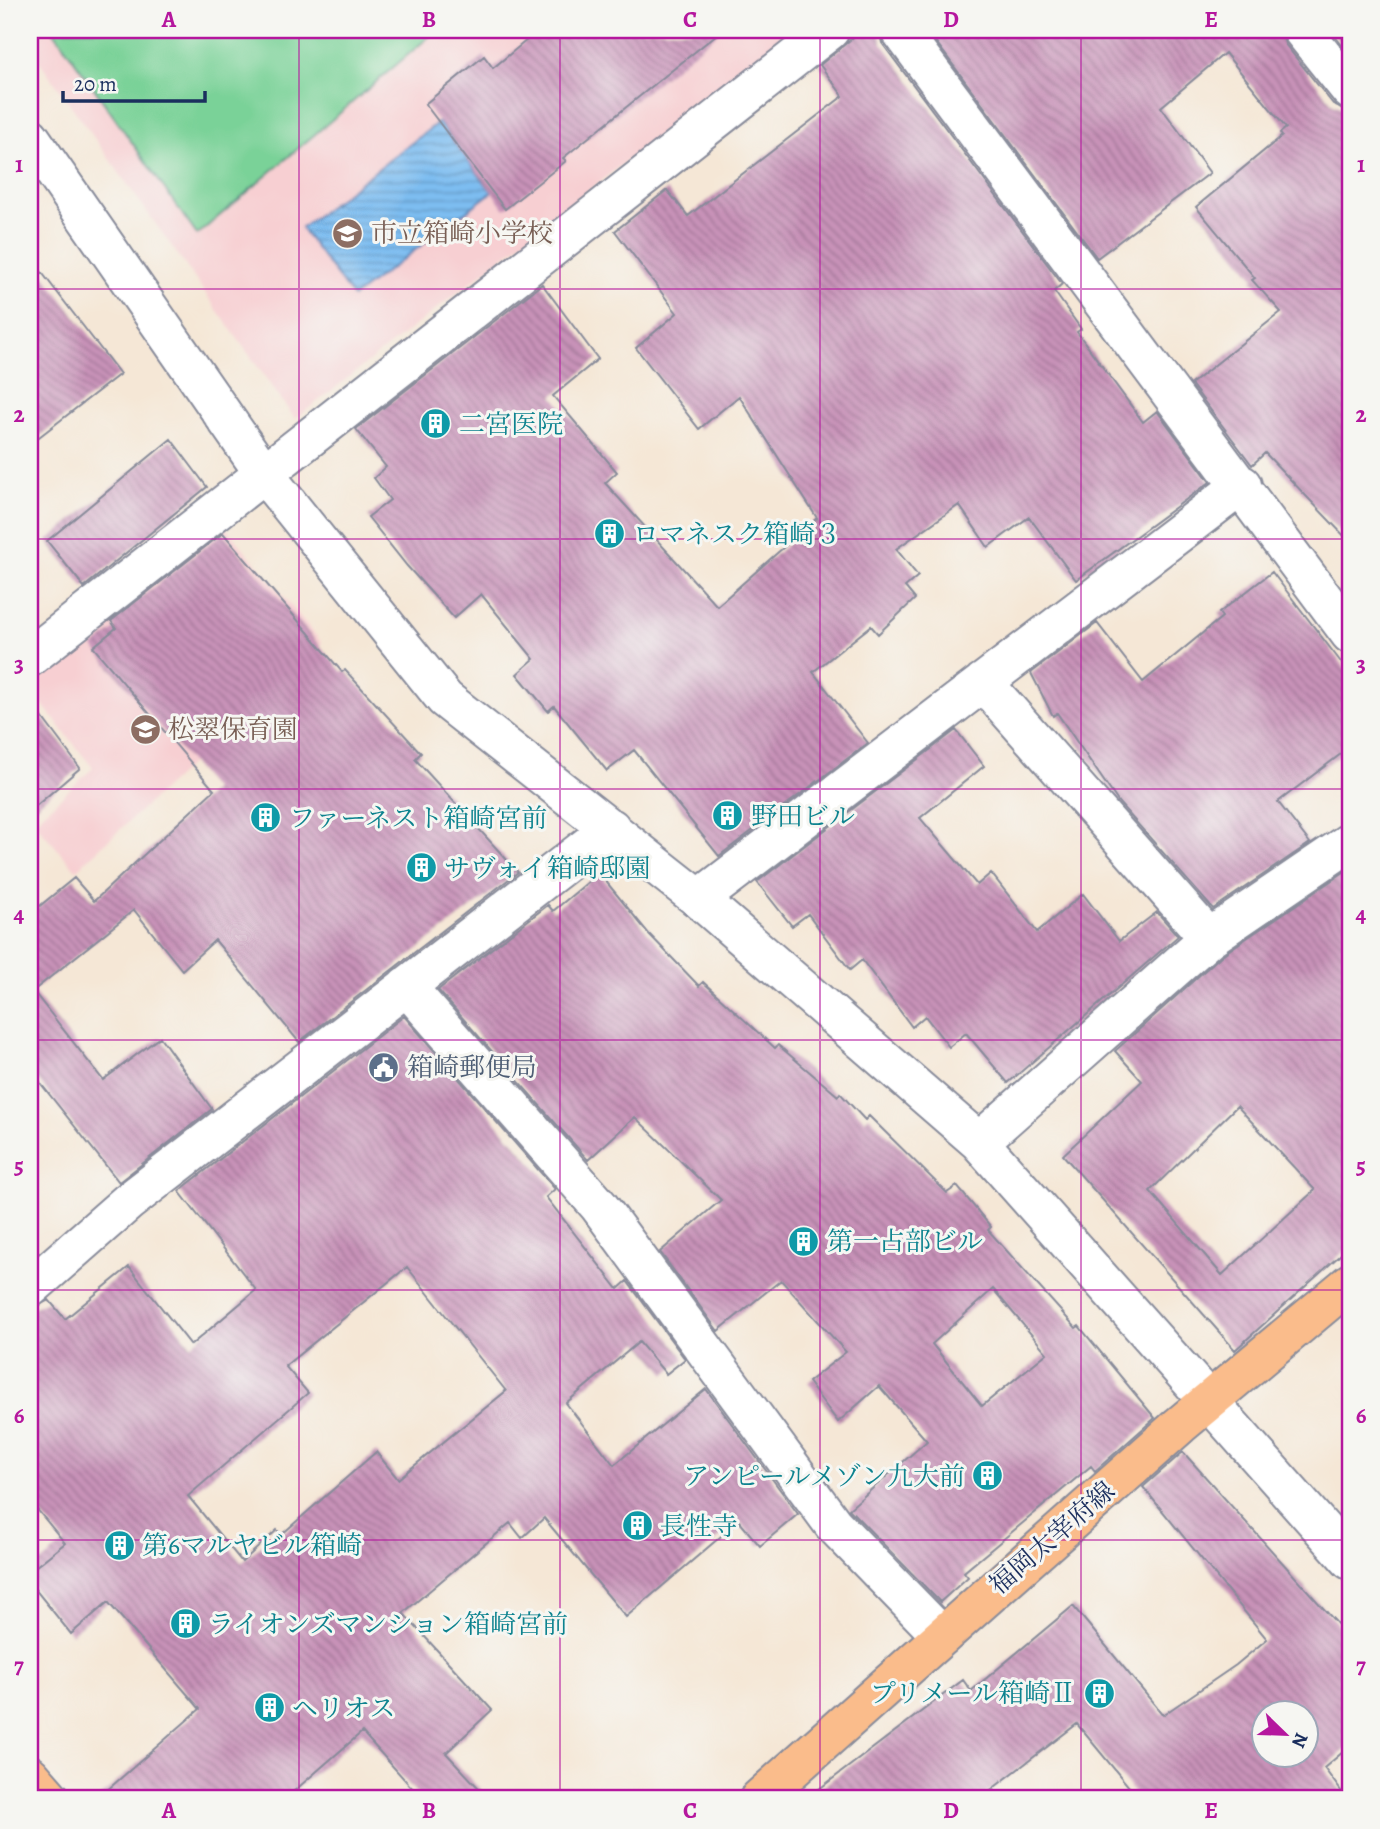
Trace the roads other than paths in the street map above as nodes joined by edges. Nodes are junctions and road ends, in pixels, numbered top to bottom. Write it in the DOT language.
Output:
graph roads {
  1 [pos="830,30"];
  2 [pos="900,30"];
  3 [pos="1302,30"];
  4 [pos="1350,90"];
  5 [pos="30,137"];
  6 [pos="265,475"];
  7 [pos="1242,485"];
  8 [pos="1350,634"];
  9 [pos="30,657"];
  10 [pos="983,682"];
  11 [pos="611,828"];
  12 [pos="1350,842"];
  13 [pos="699,899"];
  14 [pos="1209,938"];
  15 [pos="406,986"];
  16 [pos="979,1142"];
  17 [pos="1350,1283"];
  18 [pos="30,1288"];
  19 [pos="1209,1400"];
  20 [pos="1350,1560"];
  21 [pos="942,1636"];
  22 [pos="30,1775"];
  23 [pos="51,1799"];
  24 [pos="758,1799"];
  1 -- 6 [label="street"];
  2 -- 7 [label="street"];
  3 -- 4 [label="street"];
  5 -- 6 [label="street"];
  6 -- 9 [label="street"];
  6 -- 11 [label="street"];
  7 -- 8 [label="street"];
  7 -- 10 [label="street"];
  10 -- 13 [label="street"];
  10 -- 14 [label="street"];
  11 -- 13 [label="street"];
  11 -- 15 [label="street"];
  12 -- 14 [label="street"];
  13 -- 16 [label="street"];
  14 -- 16 [label="street"];
  15 -- 18 [label="street"];
  15 -- 21 [label="street"];
  16 -- 19 [label="street"];
  17 -- 19 [label="main road, 福岡太宰府線"];
  19 -- 20 [label="street"];
  19 -- 21 [label="main road, 福岡太宰府線"];
  21 -- 24 [label="main road, 福岡太宰府線"];
  22 -- 23 [label="main road"];
}
